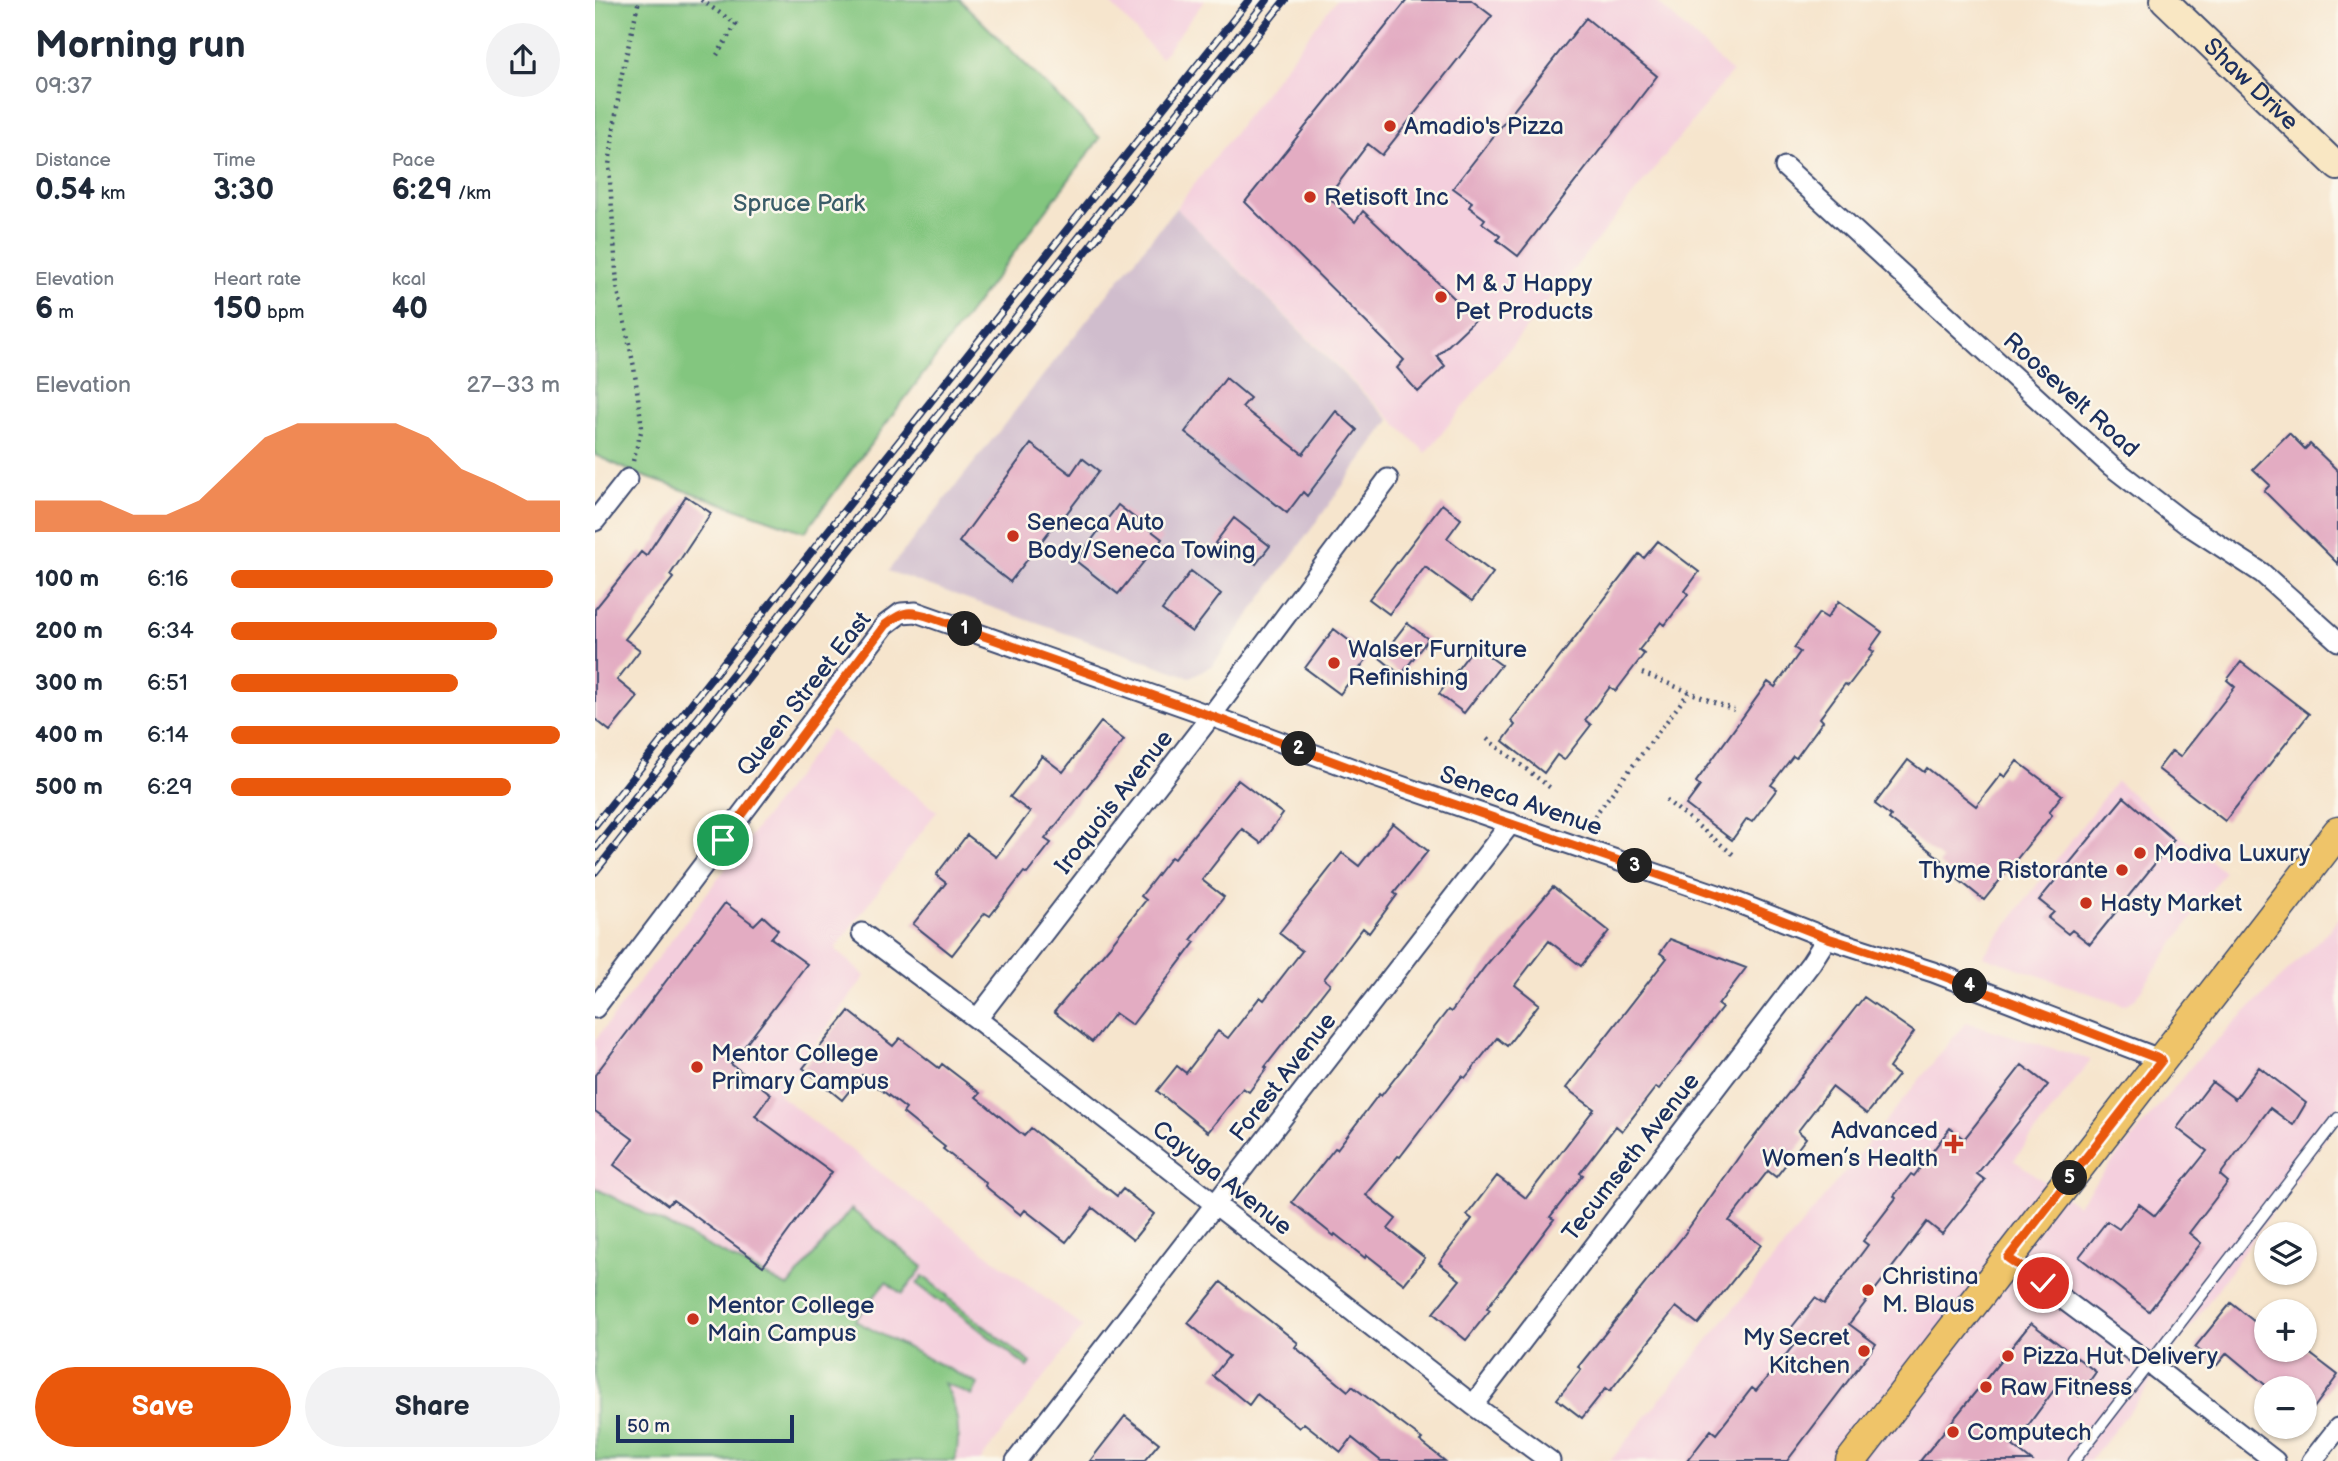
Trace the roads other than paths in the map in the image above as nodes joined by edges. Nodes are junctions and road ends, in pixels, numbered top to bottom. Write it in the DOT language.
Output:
graph roads {
  1 [pos="2164,0"];
  2 [pos="1785,167"];
  3 [pos="2338,167"];
  4 [pos="628,479"];
  5 [pos="1388,479"];
  6 [pos="595,521"];
  7 [pos="901,613"];
  8 [pos="2338,642"];
  9 [pos="1211,716"];
  10 [pos="1511,823"];
  11 [pos="2338,832"];
  12 [pos="862,933"];
  13 [pos="1828,938"];
  14 [pos="595,1008"];
  15 [pos="977,1019"];
  16 [pos="2162,1060"];
  17 [pos="2338,1118"];
  18 [pos="1216,1203"];
  19 [pos="2008,1258"];
  20 [pos="2150,1363"];
  21 [pos="1473,1405"];
  22 [pos="2338,1428"];
  23 [pos="1016,1461"];
  24 [pos="1550,1461"];
  25 [pos="1851,1461"];
  26 [pos="2074,1461"];
  27 [pos="2275,1461"];
  28 [pos="2312,1461"];
  1 -- 3 [label="street, Shaw Drive"];
  2 -- 8 [label="street, Roosevelt Road"];
  4 -- 6 [label="street"];
  5 -- 9 [label="street, Iroquois Avenue"];
  7 -- 9 [label="street, Seneca Avenue"];
  7 -- 14 [label="street, Queen Street East"];
  9 -- 10 [label="street, Seneca Avenue"];
  9 -- 15 [label="street, Iroquois Avenue"];
  10 -- 13 [label="street, Seneca Avenue"];
  10 -- 18 [label="street, Forest Avenue"];
  11 -- 16 [label="main road"];
  12 -- 15 [label="street, Cayuga Avenue"];
  13 -- 16 [label="street, Seneca Avenue"];
  13 -- 21 [label="street, Tecumseth Avenue"];
  15 -- 18 [label="street, Cayuga Avenue"];
  16 -- 19 [label="main road"];
  17 -- 20 [label="lane"];
  18 -- 21 [label="street, Cayuga Avenue"];
  18 -- 23 [label="street, Forest Avenue"];
  19 -- 20 [label="street"];
  19 -- 25 [label="main road"];
  20 -- 26 [label="lane"];
  20 -- 27 [label="street"];
  21 -- 24 [label="street, Cayuga Avenue"];
  22 -- 28 [label="street"];
}
